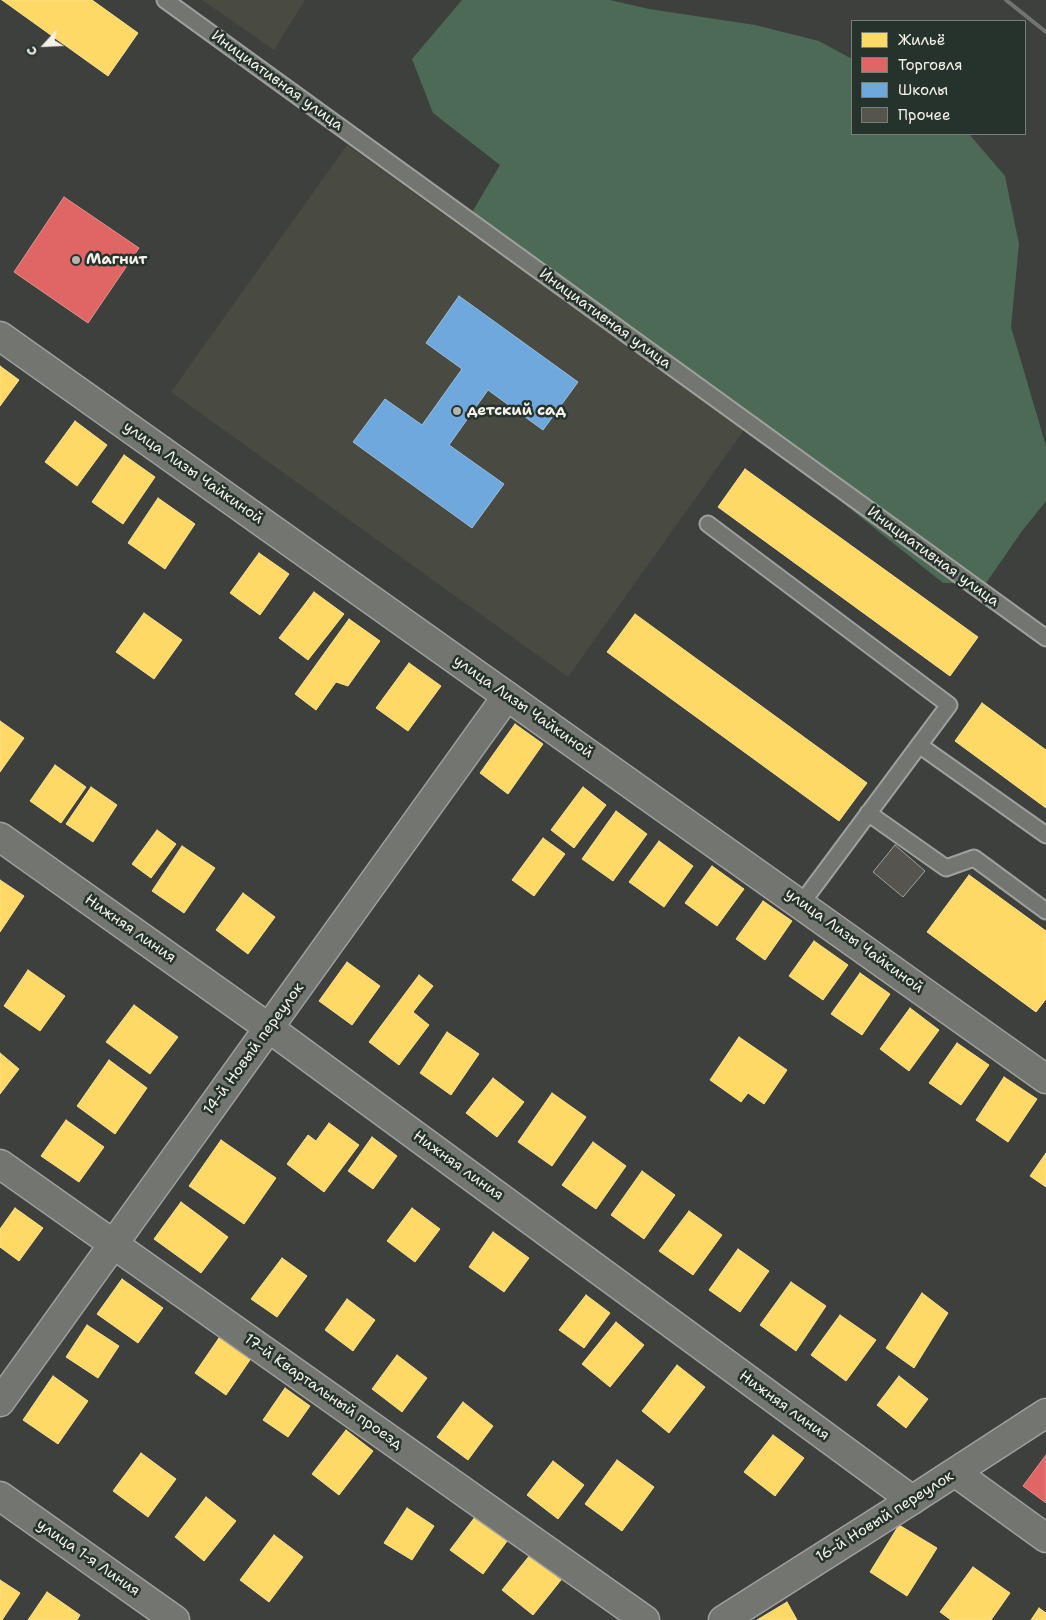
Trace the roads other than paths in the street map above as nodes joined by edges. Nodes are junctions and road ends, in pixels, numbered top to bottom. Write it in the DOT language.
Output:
graph roads {
  1 [pos="164,0"];
  2 [pos="0,336"];
  3 [pos="708,524"];
  4 [pos="1046,638"];
  5 [pos="507,696"];
  6 [pos="919,745"];
  7 [pos="868,813"];
  8 [pos="1046,835"];
  9 [pos="0,837"];
  10 [pos="801,904"];
  11 [pos="1046,910"];
  12 [pos="269,1028"];
  13 [pos="1046,1079"];
  14 [pos="0,1164"];
  15 [pos="114,1244"];
  16 [pos="0,1402"];
  17 [pos="1046,1413"];
  18 [pos="956,1472"];
  19 [pos="0,1496"];
  20 [pos="912,1500"];
  21 [pos="1046,1538"];
  22 [pos="175,1620"];
  23 [pos="645,1620"];
  24 [pos="723,1620"];
  1 -- 4 [label="lane, Инициативная улица"];
  2 -- 5 [label="street, улица Лизы Чайкиной"];
  3 -- 6 [label="lane"];
  5 -- 10 [label="street, улица Лизы Чайкиной"];
  5 -- 12 [label="street, 14-й Новый переулок"];
  6 -- 7 [label="lane"];
  6 -- 8 [label="lane"];
  7 -- 10 [label="lane"];
  7 -- 11 [label="lane"];
  9 -- 12 [label="street, Нижняя линия"];
  10 -- 13 [label="street, улица Лизы Чайкиной"];
  12 -- 15 [label="street, 14-й Новый переулок"];
  12 -- 20 [label="street, Нижняя линия"];
  14 -- 15 [label="street, 17-й Квартальный проезд"];
  15 -- 16 [label="street, 14-й Новый переулок"];
  15 -- 23 [label="street, 17-й Квартальный проезд"];
  17 -- 18 [label="street, 16-й Новый переулок"];
  18 -- 20 [label="street, 16-й Новый переулок"];
  18 -- 21 [label="street"];
  19 -- 22 [label="street, улица 1-я Линия"];
  20 -- 24 [label="street, 16-й Новый переулок"];
}
